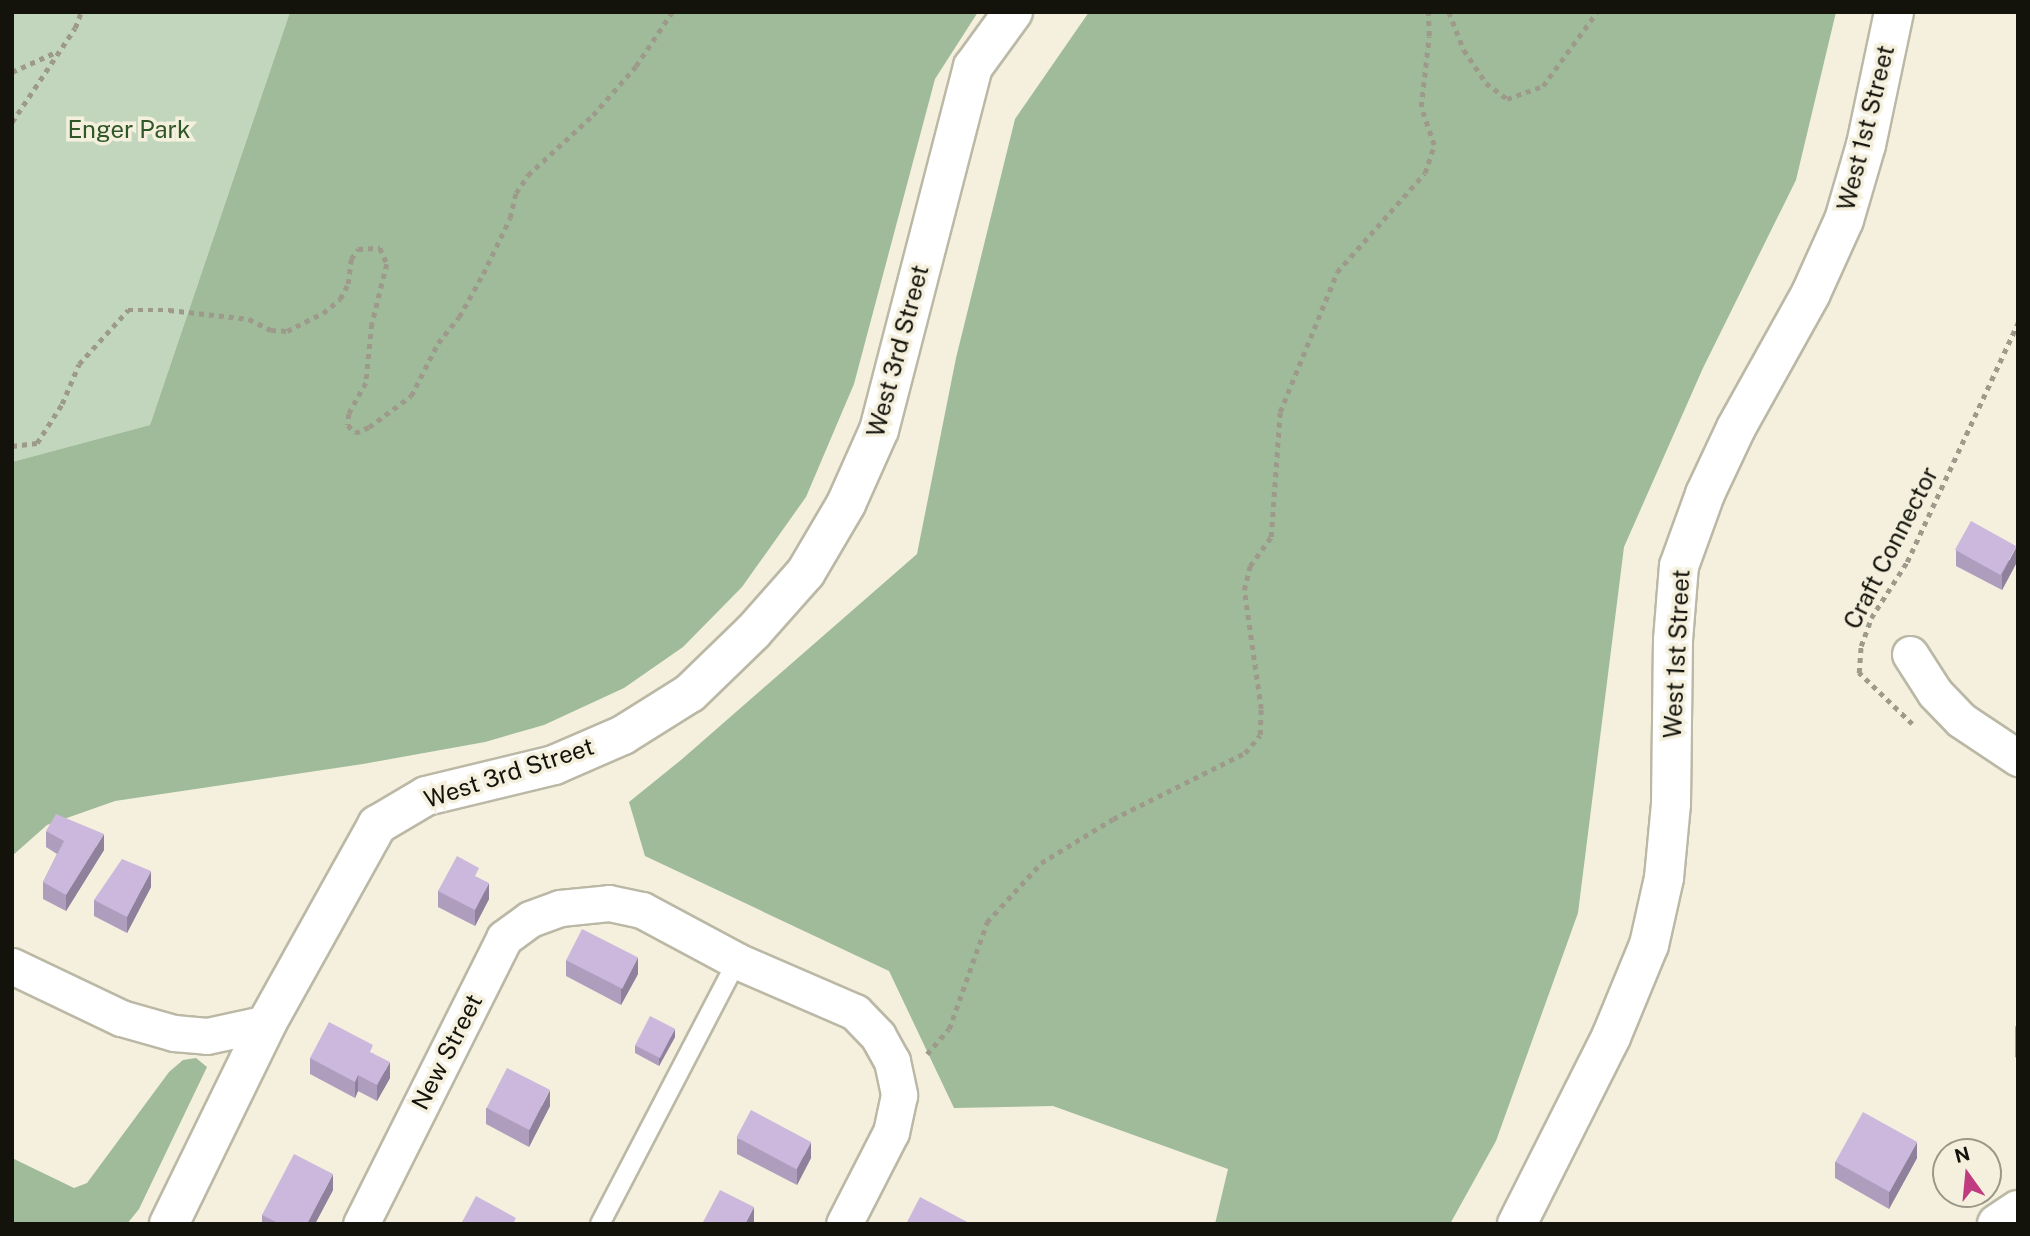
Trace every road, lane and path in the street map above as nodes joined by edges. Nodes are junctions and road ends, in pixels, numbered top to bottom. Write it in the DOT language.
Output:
graph roads {
  1 [pos="81,12"];
  2 [pos="672,12"];
  3 [pos="1013,12"];
  4 [pos="1428,12"];
  5 [pos="1449,12"];
  6 [pos="1598,12"];
  7 [pos="1894,12"];
  8 [pos="56,52"];
  9 [pos="12,72"];
  10 [pos="12,122"];
  11 [pos="2018,323"];
  12 [pos="12,446"];
  13 [pos="1910,654"];
  14 [pos="1961,720"];
  15 [pos="2018,758"];
  16 [pos="737,961"];
  17 [pos="12,966"];
  18 [pos="267,1023"];
  19 [pos="892,1061"];
  20 [pos="2018,1210"];
  21 [pos="169,1224"];
  22 [pos="361,1224"];
  23 [pos="600,1224"];
  24 [pos="844,1224"];
  25 [pos="1517,1224"];
  26 [pos="1997,1224"];
  1 -- 8 [label="path"];
  2 -- 12 [label="path"];
  3 -- 18 [label="street, West 3rd Street"];
  4 -- 19 [label="path"];
  5 -- 6 [label="path"];
  7 -- 25 [label="street, West 1st Street"];
  8 -- 9 [label="path"];
  8 -- 10 [label="path"];
  11 -- 14 [label="path, Craft Connector"];
  13 -- 14 [label="street"];
  14 -- 15 [label="street"];
  16 -- 19 [label="street, New Street"];
  16 -- 22 [label="street, New Street"];
  16 -- 23 [label="lane"];
  17 -- 18 [label="street"];
  18 -- 21 [label="street, West 3rd Street"];
  19 -- 24 [label="street"];
  20 -- 26 [label="street"];
}
